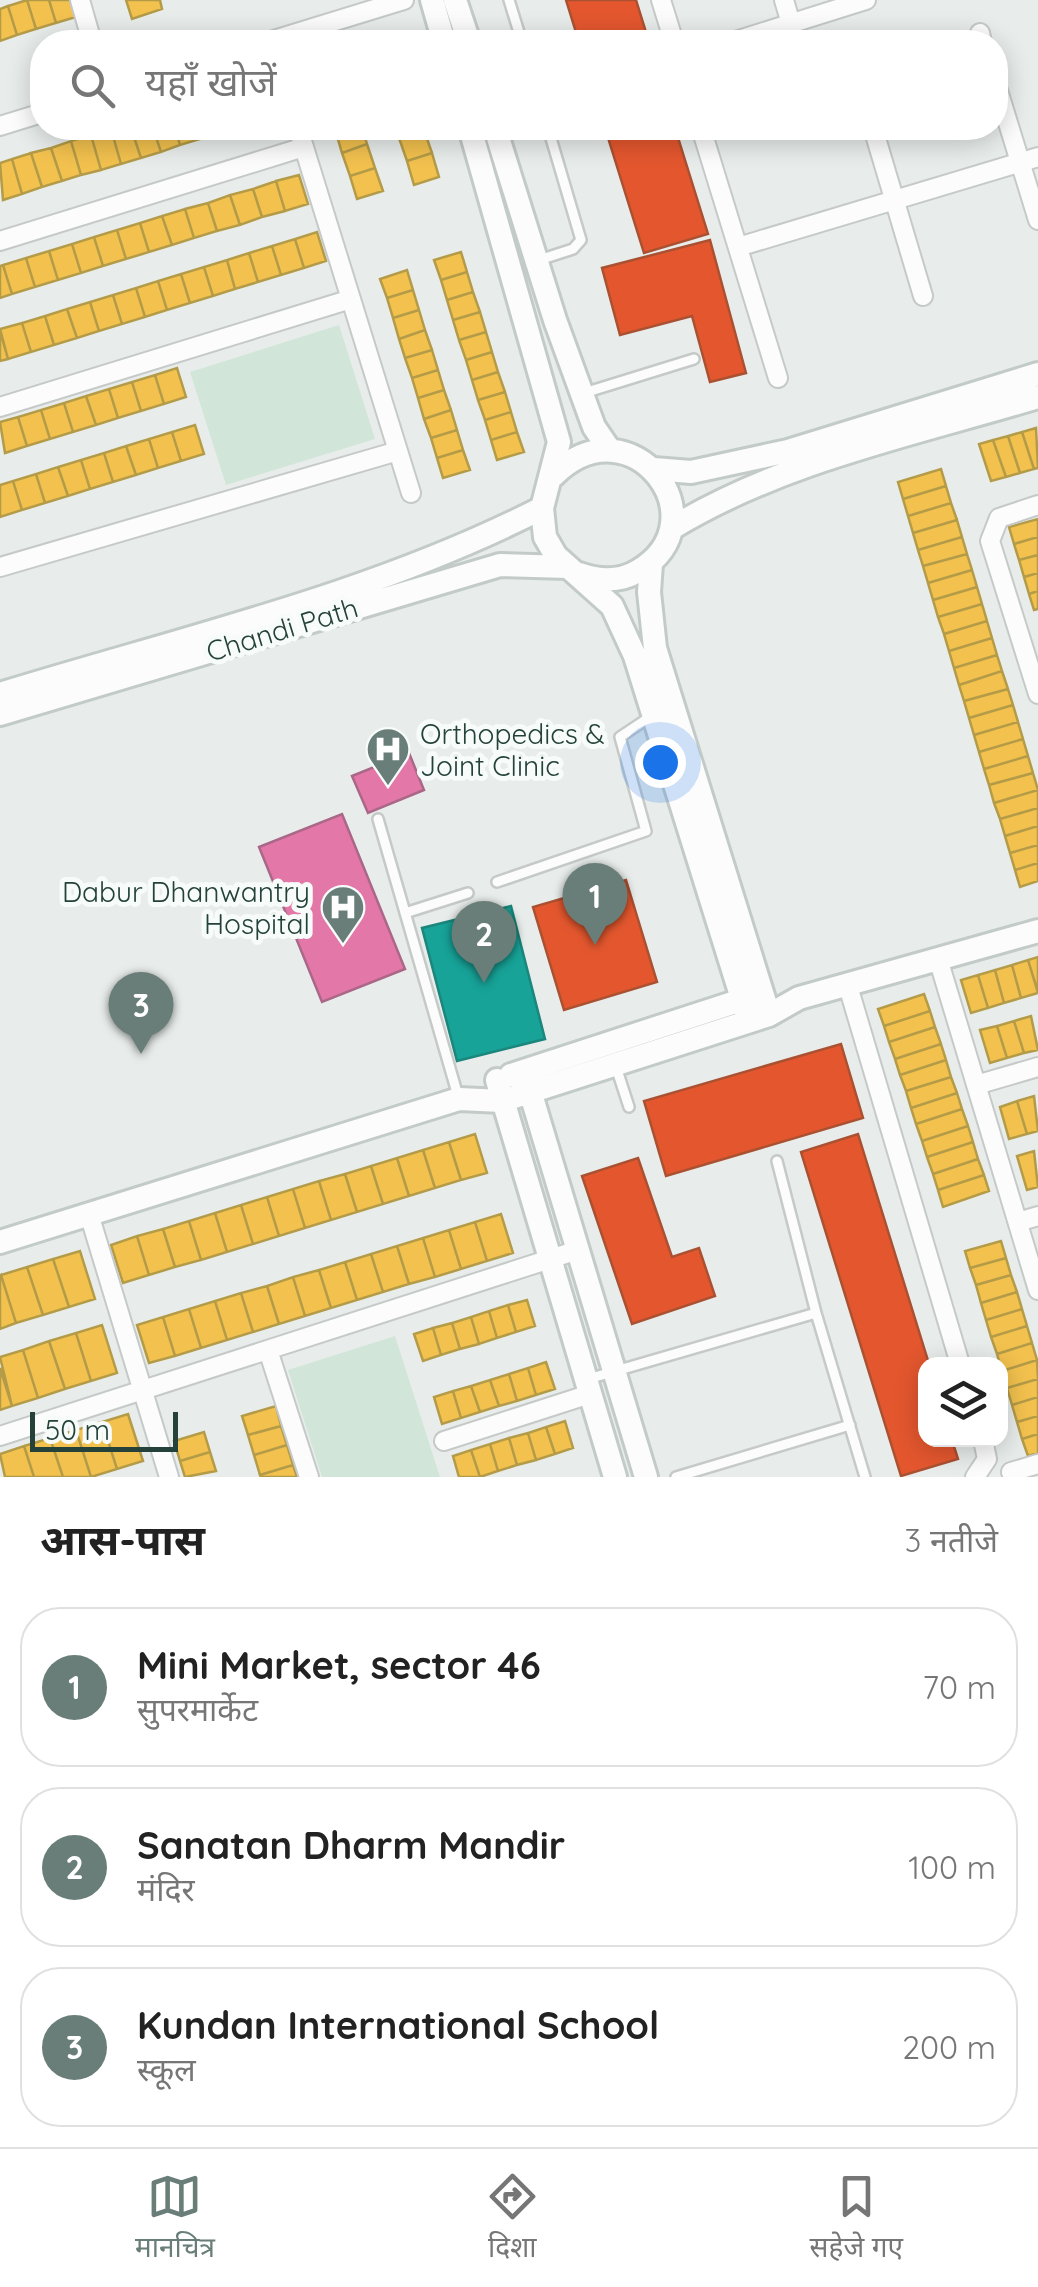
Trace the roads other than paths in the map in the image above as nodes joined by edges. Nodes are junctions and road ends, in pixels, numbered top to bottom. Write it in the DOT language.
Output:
graph roads {
  1 [pos="80,0"];
  2 [pos="404,0"];
  3 [pos="432,0"];
  4 [pos="456,0"];
  5 [pos="509,0"];
  6 [pos="661,0"];
  7 [pos="784,0"];
  8 [pos="866,0"];
  9 [pos="792,24"];
  10 [pos="89,30"];
  11 [pos="308,30"];
  12 [pos="441,30"];
  13 [pos="465,30"];
  14 [pos="518,30"];
  15 [pos="670,30"];
  16 [pos="772,30"];
  17 [pos="1008,112"];
  18 [pos="30,117"];
  19 [pos="0,126"];
  20 [pos="302,140"];
  21 [pos="473,140"];
  22 [pos="499,140"];
  23 [pos="552,140"];
  24 [pos="704,140"];
  25 [pos="877,140"];
  26 [pos="304,147"];
  27 [pos="1029,160"];
  28 [pos="895,200"];
  29 [pos="1038,220"];
  30 [pos="0,241"];
  31 [pos="738,247"];
  32 [pos="537,261"];
  33 [pos="923,296"];
  34 [pos="351,299"];
  35 [pos="694,359"];
  36 [pos="1038,374"];
  37 [pos="778,378"];
  38 [pos="582,394"];
  39 [pos="1038,397"];
  40 [pos="0,406"];
  41 [pos="609,450"];
  42 [pos="398,451"];
  43 [pos="654,468"];
  44 [pos="554,475"];
  45 [pos="411,493"];
  46 [pos="1038,506"];
  47 [pos="542,508"];
  48 [pos="672,528"];
  49 [pos="651,564"];
  50 [pos="0,567"];
  51 [pos="573,570"];
  52 [pos="0,694"];
  53 [pos="1038,694"];
  54 [pos="0,714"];
  55 [pos="653,715"];
  56 [pos="378,819"];
  57 [pos="496,882"];
  58 [pos="468,893"];
  59 [pos="405,913"];
  60 [pos="1038,931"];
  61 [pos="939,962"];
  62 [pos="848,986"];
  63 [pos="755,1007"];
  64 [pos="616,1065"];
  65 [pos="1038,1067"];
  66 [pos="527,1082"];
  67 [pos="976,1086"];
  68 [pos="499,1090"];
  69 [pos="466,1098"];
  70 [pos="629,1107"];
  71 [pos="776,1161"];
  72 [pos="89,1214"];
  73 [pos="1038,1216"];
  74 [pos="1018,1222"];
  75 [pos="0,1242"];
  76 [pos="578,1250"];
  77 [pos="550,1259"];
  78 [pos="1038,1290"];
  79 [pos="816,1313"];
  80 [pos="268,1350"];
  81 [pos="958,1357"];
  82 [pos="614,1372"];
  83 [pos="588,1387"];
  84 [pos="143,1390"];
  85 [pos="850,1425"];
  86 [pos="0,1436"];
  87 [pos="444,1441"];
  88 [pos="984,1447"];
  89 [pos="1038,1464"];
  90 [pos="1011,1472"];
  91 [pos="169,1477"];
  92 [pos="309,1477"];
  93 [pos="615,1477"];
  94 [pos="646,1477"];
  95 [pos="676,1477"];
  96 [pos="866,1477"];
  97 [pos="975,1477"];
  1 -- 10 [label="street"];
  2 -- 11 [label="street"];
  3 -- 12 [label="street"];
  4 -- 13 [label="street"];
  5 -- 14 [label="lane"];
  6 -- 15 [label="street"];
  7 -- 9 [label="street"];
  8 -- 9 [label="street"];
  9 -- 16 [label="street"];
  17 -- 27 [label="street"];
  18 -- 19 [label="street"];
  20 -- 26 [label="street"];
  21 -- 44 [label="street"];
  22 -- 32 [label="street"];
  23 -- 32 [label="lane"];
  24 -- 31 [label="street"];
  25 -- 28 [label="street"];
  26 -- 30 [label="street"];
  26 -- 34 [label="street"];
  27 -- 28 [label="street"];
  27 -- 29 [label="street"];
  28 -- 31 [label="street"];
  28 -- 33 [label="street"];
  31 -- 37 [label="street"];
  32 -- 38 [label="street"];
  34 -- 40 [label="street"];
  34 -- 42 [label="street"];
  35 -- 38 [label="lane"];
  36 -- 43 [label="street"];
  38 -- 41 [label="street"];
  39 -- 48 [label="street"];
  41 -- 43 [label="street"];
  41 -- 44 [label="street"];
  42 -- 45 [label="street"];
  42 -- 50 [label="street"];
  43 -- 48 [label="street"];
  44 -- 47 [label="street"];
  46 -- 53 [label="street"];
  47 -- 51 [label="street"];
  47 -- 52 [label="street, Chandi Path"];
  48 -- 49 [label="street"];
  49 -- 51 [label="street"];
  49 -- 63 [label="street"];
  51 -- 54 [label="street, Chandi Path"];
  51 -- 55 [label="street"];
  55 -- 57 [label="lane"];
  55 -- 63 [label="street"];
  56 -- 59 [label="lane"];
  58 -- 59 [label="lane"];
  59 -- 69 [label="lane"];
  60 -- 61 [label="street"];
  61 -- 62 [label="street"];
  61 -- 67 [label="street"];
  62 -- 63 [label="street"];
  62 -- 81 [label="street"];
  63 -- 64 [label="street"];
  63 -- 66 [label="street"];
  64 -- 66 [label="street"];
  64 -- 70 [label="lane"];
  65 -- 67 [label="street"];
  66 -- 68 [label="street"];
  66 -- 76 [label="street"];
  67 -- 74 [label="street"];
  68 -- 69 [label="street"];
  68 -- 77 [label="street"];
  69 -- 72 [label="street"];
  71 -- 79 [label="lane"];
  72 -- 75 [label="street"];
  72 -- 84 [label="street"];
  73 -- 74 [label="street"];
  74 -- 78 [label="street"];
  76 -- 77 [label="street"];
  76 -- 82 [label="street"];
  77 -- 80 [label="street"];
  77 -- 83 [label="street"];
  79 -- 82 [label="lane"];
  79 -- 85 [label="lane"];
  80 -- 84 [label="street"];
  80 -- 92 [label="street"];
  82 -- 83 [label="lane"];
  82 -- 94 [label="street"];
  83 -- 87 [label="street"];
  83 -- 93 [label="street"];
  84 -- 86 [label="street"];
  84 -- 91 [label="street"];
  85 -- 95 [label="lane"];
  85 -- 96 [label="lane"];
  88 -- 97 [label="street"];
  89 -- 90 [label="street"];
}
